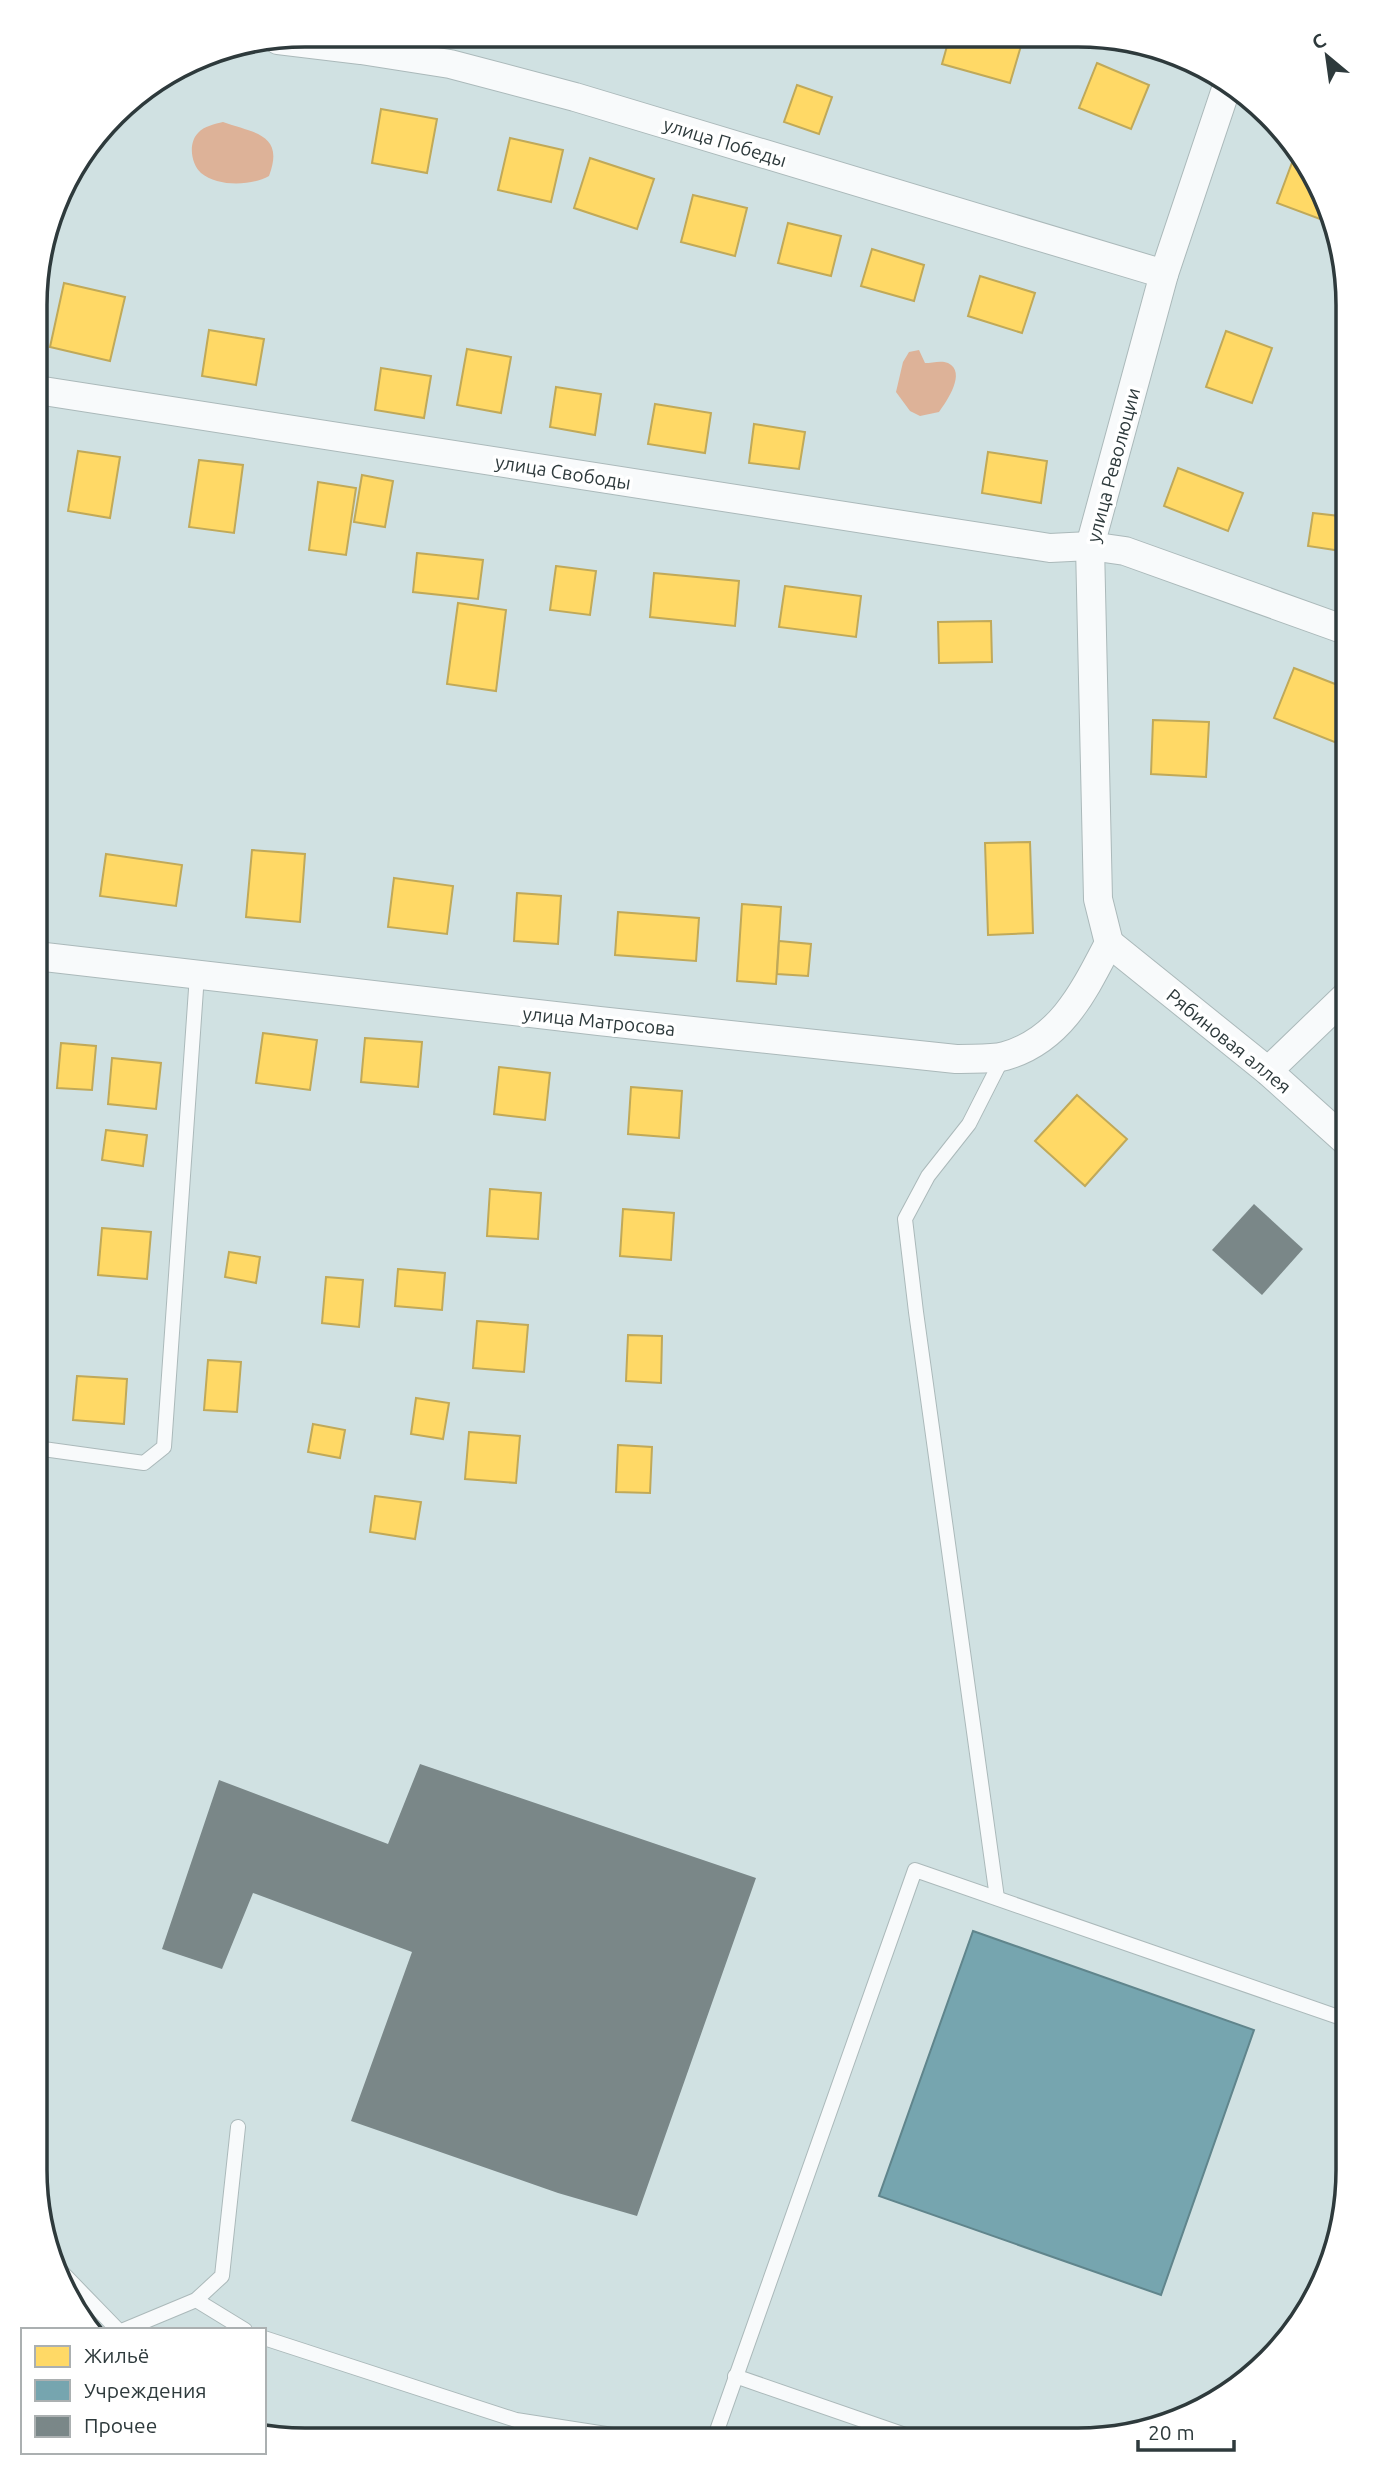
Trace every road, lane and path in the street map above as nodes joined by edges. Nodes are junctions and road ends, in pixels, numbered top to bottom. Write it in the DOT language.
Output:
graph roads {
  1 [pos="336,47"];
  2 [pos="1224,93"];
  3 [pos="1164,274"];
  4 [pos="47,392"];
  5 [pos="1090,546"];
  6 [pos="1336,627"];
  7 [pos="1109,943"];
  8 [pos="47,957"];
  9 [pos="197,975"];
  10 [pos="1336,1006"];
  11 [pos="1003,1057"];
  12 [pos="1268,1071"];
  13 [pos="1336,1132"];
  14 [pos="47,1450"];
  15 [pos="997,1898"];
  16 [pos="1336,2016"];
  17 [pos="238,2127"];
  18 [pos="75,2285"];
  19 [pos="196,2300"];
  20 [pos="116,2328"];
  21 [pos="129,2328"];
  22 [pos="242,2328"];
  23 [pos="266,2339"];
  24 [pos="735,2376"];
  25 [pos="567,2428"];
  26 [pos="717,2428"];
  27 [pos="885,2428"];
  1 -- 3 [label="street, улица Победы"];
  2 -- 3 [label="street, улица Революции"];
  3 -- 5 [label="street, улица Революции"];
  4 -- 5 [label="street, улица Свободы"];
  5 -- 6 [label="street, улица Свободы"];
  5 -- 7 [label="street, улица Революции"];
  7 -- 11 [label="street, улица Матросова"];
  7 -- 12 [label="street, Рябиновая аллея"];
  8 -- 9 [label="street, улица Матросова"];
  9 -- 11 [label="street, улица Матросова"];
  9 -- 14 [label="lane"];
  10 -- 12 [label="street"];
  11 -- 15 [label="lane"];
  12 -- 13 [label="street, Рябиновая аллея"];
  15 -- 16 [label="lane"];
  15 -- 24 [label="lane"];
  17 -- 19 [label="lane"];
  18 -- 20 [label="lane"];
  19 -- 21 [label="lane"];
  19 -- 22 [label="lane"];
  23 -- 25 [label="lane"];
  24 -- 26 [label="lane"];
  24 -- 27 [label="lane"];
}
